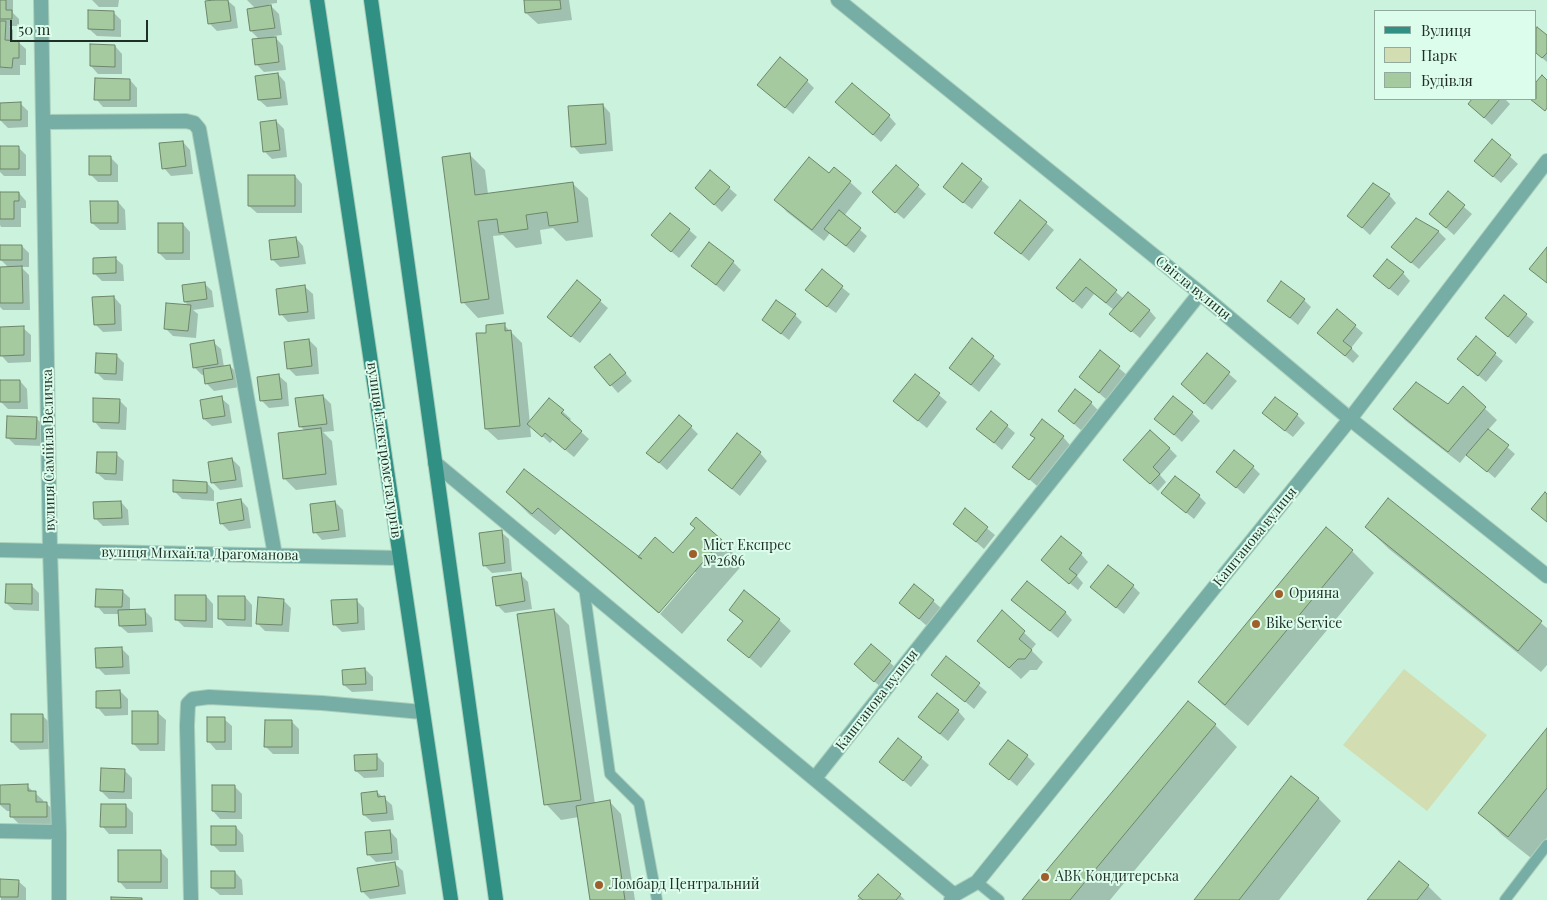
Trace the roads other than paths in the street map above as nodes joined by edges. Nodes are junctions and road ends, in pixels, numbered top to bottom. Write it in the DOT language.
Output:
graph roads {
  1 [pos="41,0"];
  2 [pos="317,0"];
  3 [pos="371,0"];
  4 [pos="838,0"];
  5 [pos="43,122"];
  6 [pos="1547,161"];
  7 [pos="1200,293"];
  8 [pos="1350,419"];
  9 [pos="435,463"];
  10 [pos="0,550"];
  11 [pos="50,550"];
  12 [pos="275,555"];
  13 [pos="400,558"];
  14 [pos="1547,576"];
  15 [pos="584,587"];
  16 [pos="422,712"];
  17 [pos="815,778"];
  18 [pos="0,831"];
  19 [pos="59,832"];
  20 [pos="1547,846"];
  21 [pos="977,882"];
  22 [pos="953,898"];
  23 [pos="59,900"];
  24 [pos="191,900"];
  25 [pos="450,900"];
  26 [pos="496,900"];
  27 [pos="657,900"];
  28 [pos="999,900"];
  29 [pos="1505,900"];
  1 -- 5 [label="street, вулиця Самійла Величка"];
  2 -- 13 [label="main road, вулиця Електрометалургів"];
  3 -- 9 [label="main road"];
  4 -- 7 [label="street, Світла вулиця"];
  5 -- 11 [label="street, вулиця Самійла Величка"];
  5 -- 12 [label="street"];
  6 -- 8 [label="street, Каштанова вулиця"];
  7 -- 8 [label="street, Світла вулиця"];
  7 -- 17 [label="street, Каштанова вулиця"];
  8 -- 14 [label="street, Світла вулиця"];
  8 -- 21 [label="street, Каштанова вулиця"];
  9 -- 15 [label="street"];
  9 -- 26 [label="main road"];
  10 -- 11 [label="street, вулиця Михайла Драгоманова"];
  11 -- 12 [label="street, вулиця Михайла Драгоманова"];
  11 -- 19 [label="street, вулиця Самійла Величка"];
  12 -- 13 [label="street, вулиця Михайла Драгоманова"];
  13 -- 16 [label="main road, вулиця Електрометалургів"];
  15 -- 17 [label="street"];
  15 -- 27 [label="lane"];
  16 -- 24 [label="street"];
  16 -- 25 [label="main road, вулиця Електрометалургів"];
  17 -- 22 [label="street"];
  18 -- 19 [label="street"];
  19 -- 23 [label="street, вулиця Самійла Величка"];
  20 -- 29 [label="lane"];
  21 -- 22 [label="street, Каштанова вулиця"];
  21 -- 28 [label="lane"];
}
